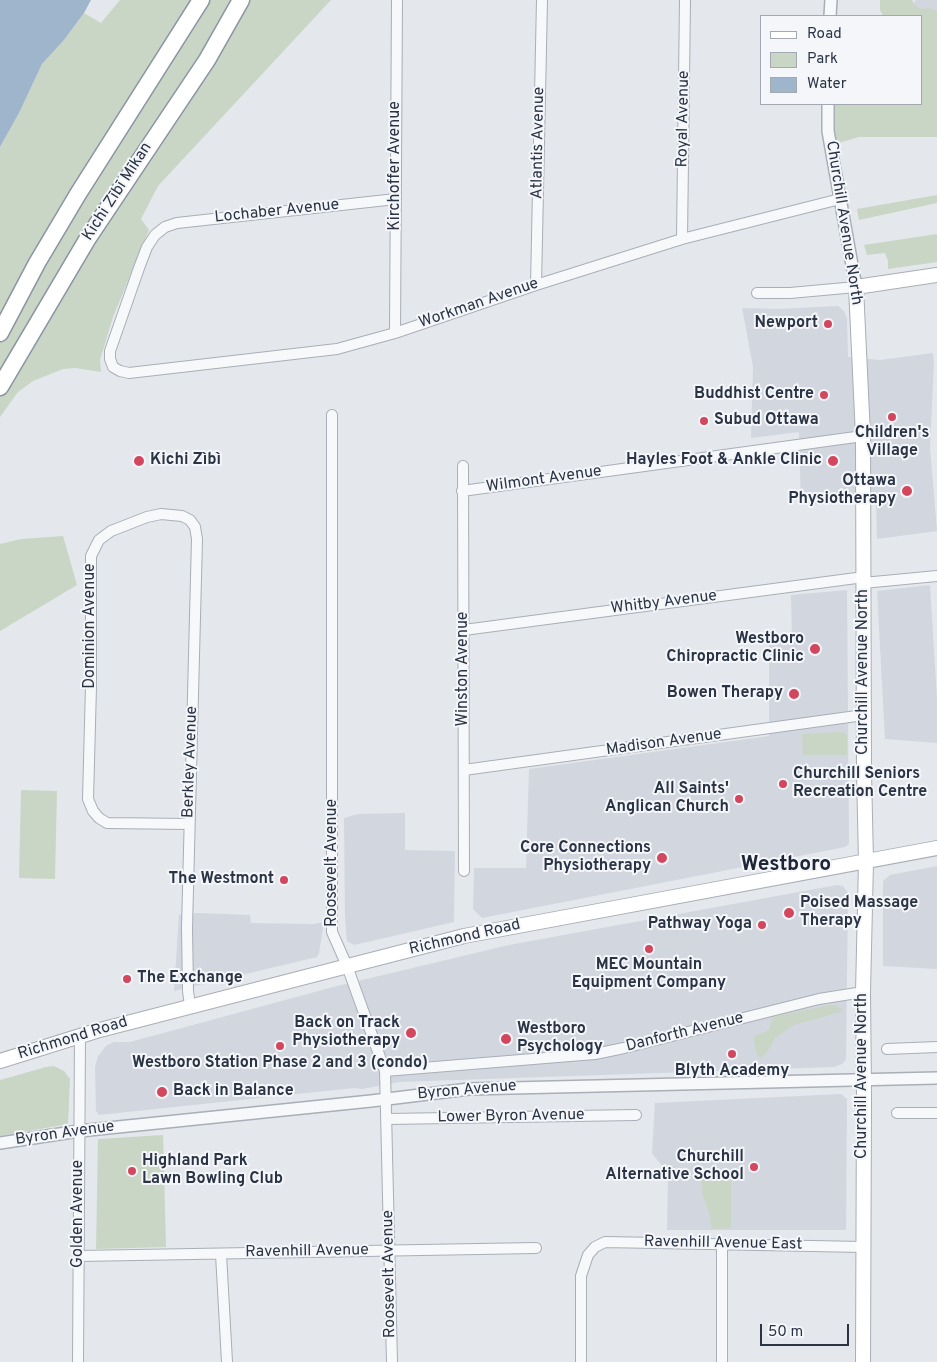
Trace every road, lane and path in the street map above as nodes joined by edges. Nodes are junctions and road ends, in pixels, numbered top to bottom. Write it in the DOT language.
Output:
graph roads {
  1 [pos="201,0"];
  2 [pos="241,0"];
  3 [pos="397,0"];
  4 [pos="542,0"];
  5 [pos="685,0"];
  6 [pos="831,0"];
  7 [pos="830,15"];
  8 [pos="828,105"];
  9 [pos="396,199"];
  10 [pos="840,199"];
  11 [pos="682,239"];
  12 [pos="937,275"];
  13 [pos="536,285"];
  14 [pos="856,287"];
  15 [pos="756,292"];
  16 [pos="395,332"];
  17 [pos="0,333"];
  18 [pos="113,367"];
  19 [pos="0,388"];
  20 [pos="332,415"];
  21 [pos="863,436"];
  22 [pos="463,466"];
  23 [pos="462,491"];
  24 [pos="190,520"];
  25 [pos="937,576"];
  26 [pos="864,580"];
  27 [pos="464,630"];
  28 [pos="864,715"];
  29 [pos="464,770"];
  30 [pos="189,824"];
  31 [pos="937,848"];
  32 [pos="866,862"];
  33 [pos="464,871"];
  34 [pos="347,966"];
  35 [pos="863,992"];
  36 [pos="190,1006"];
  37 [pos="80,1036"];
  38 [pos="937,1047"];
  39 [pos="887,1049"];
  40 [pos="0,1061"];
  41 [pos="385,1071"];
  42 [pos="937,1078"];
  43 [pos="863,1079"];
  44 [pos="386,1100"];
  45 [pos="897,1113"];
  46 [pos="937,1113"];
  47 [pos="636,1115"];
  48 [pos="387,1119"];
  49 [pos="79,1131"];
  50 [pos="0,1144"];
  51 [pos="722,1244"];
  52 [pos="863,1247"];
  53 [pos="536,1248"];
  54 [pos="390,1251"];
  55 [pos="221,1254"];
  56 [pos="79,1256"];
  57 [pos="78,1362"];
  58 [pos="227,1362"];
  59 [pos="392,1362"];
  60 [pos="581,1362"];
  61 [pos="722,1362"];
  62 [pos="863,1362"];
  1 -- 17 [label="highway, Kichi Zībī Mīkan"];
  2 -- 19 [label="highway, Kichi Zībī Mīkan"];
  3 -- 9 [label="street, Kirchoffer Avenue"];
  4 -- 13 [label="street, Atlantis Avenue"];
  5 -- 11 [label="street, Royal Avenue"];
  6 -- 7 [label="street"];
  8 -- 10 [label="street, Churchill Avenue North"];
  9 -- 16 [label="street, Kirchoffer Avenue"];
  9 -- 18 [label="street, Lochaber Avenue"];
  10 -- 11 [label="street, Workman Avenue"];
  10 -- 14 [label="street, Churchill Avenue North"];
  11 -- 13 [label="street, Workman Avenue"];
  12 -- 14 [label="main road"];
  13 -- 16 [label="street, Workman Avenue"];
  14 -- 15 [label="street"];
  14 -- 21 [label="main road, Churchill Avenue North"];
  16 -- 18 [label="street, Workman Avenue"];
  20 -- 34 [label="street, Roosevelt Avenue"];
  21 -- 23 [label="street, Wilmont Avenue"];
  21 -- 26 [label="main road, Churchill Avenue North"];
  22 -- 23 [label="street, Winston Avenue"];
  23 -- 27 [label="street, Winston Avenue"];
  24 -- 30 [label="street, Berkley Avenue"];
  24 -- 30 [label="street, Dominion Avenue"];
  25 -- 26 [label="street, Whitby Avenue"];
  26 -- 27 [label="street, Whitby Avenue"];
  26 -- 28 [label="main road, Churchill Avenue North"];
  27 -- 29 [label="street, Winston Avenue"];
  28 -- 29 [label="street, Madison Avenue"];
  28 -- 32 [label="main road, Churchill Avenue North"];
  29 -- 33 [label="street, Winston Avenue"];
  30 -- 36 [label="street, Berkley Avenue"];
  31 -- 32 [label="main road, Richmond Road"];
  32 -- 34 [label="main road, Richmond Road"];
  32 -- 35 [label="main road, Churchill Avenue North"];
  34 -- 36 [label="main road, Richmond Road"];
  34 -- 41 [label="street, Roosevelt Avenue"];
  35 -- 41 [label="street, Danforth Avenue"];
  35 -- 43 [label="main road, Churchill Avenue North"];
  36 -- 37 [label="main road, Richmond Road"];
  37 -- 40 [label="main road, Richmond Road"];
  37 -- 49 [label="street, Golden Avenue"];
  38 -- 39 [label="street"];
  41 -- 44 [label="street, Roosevelt Avenue"];
  42 -- 43 [label="street, Byron Avenue"];
  43 -- 44 [label="street, Byron Avenue"];
  43 -- 52 [label="main road, Churchill Avenue North"];
  44 -- 48 [label="street, Roosevelt Avenue"];
  44 -- 49 [label="street, Byron Avenue"];
  45 -- 46 [label="street"];
  47 -- 48 [label="street, Lower Byron Avenue"];
  48 -- 54 [label="street, Roosevelt Avenue"];
  49 -- 50 [label="street, Byron Avenue"];
  49 -- 56 [label="street, Golden Avenue"];
  51 -- 52 [label="street, Ravenhill Avenue East"];
  51 -- 60 [label="street, Ravenhill Avenue East"];
  51 -- 61 [label="street"];
  52 -- 62 [label="main road, Churchill Avenue North"];
  53 -- 54 [label="street, Ravenhill Avenue"];
  54 -- 55 [label="street, Ravenhill Avenue"];
  54 -- 59 [label="street, Roosevelt Avenue"];
  55 -- 56 [label="street, Ravenhill Avenue"];
  55 -- 58 [label="street"];
  56 -- 57 [label="street, Golden Avenue"];
}
